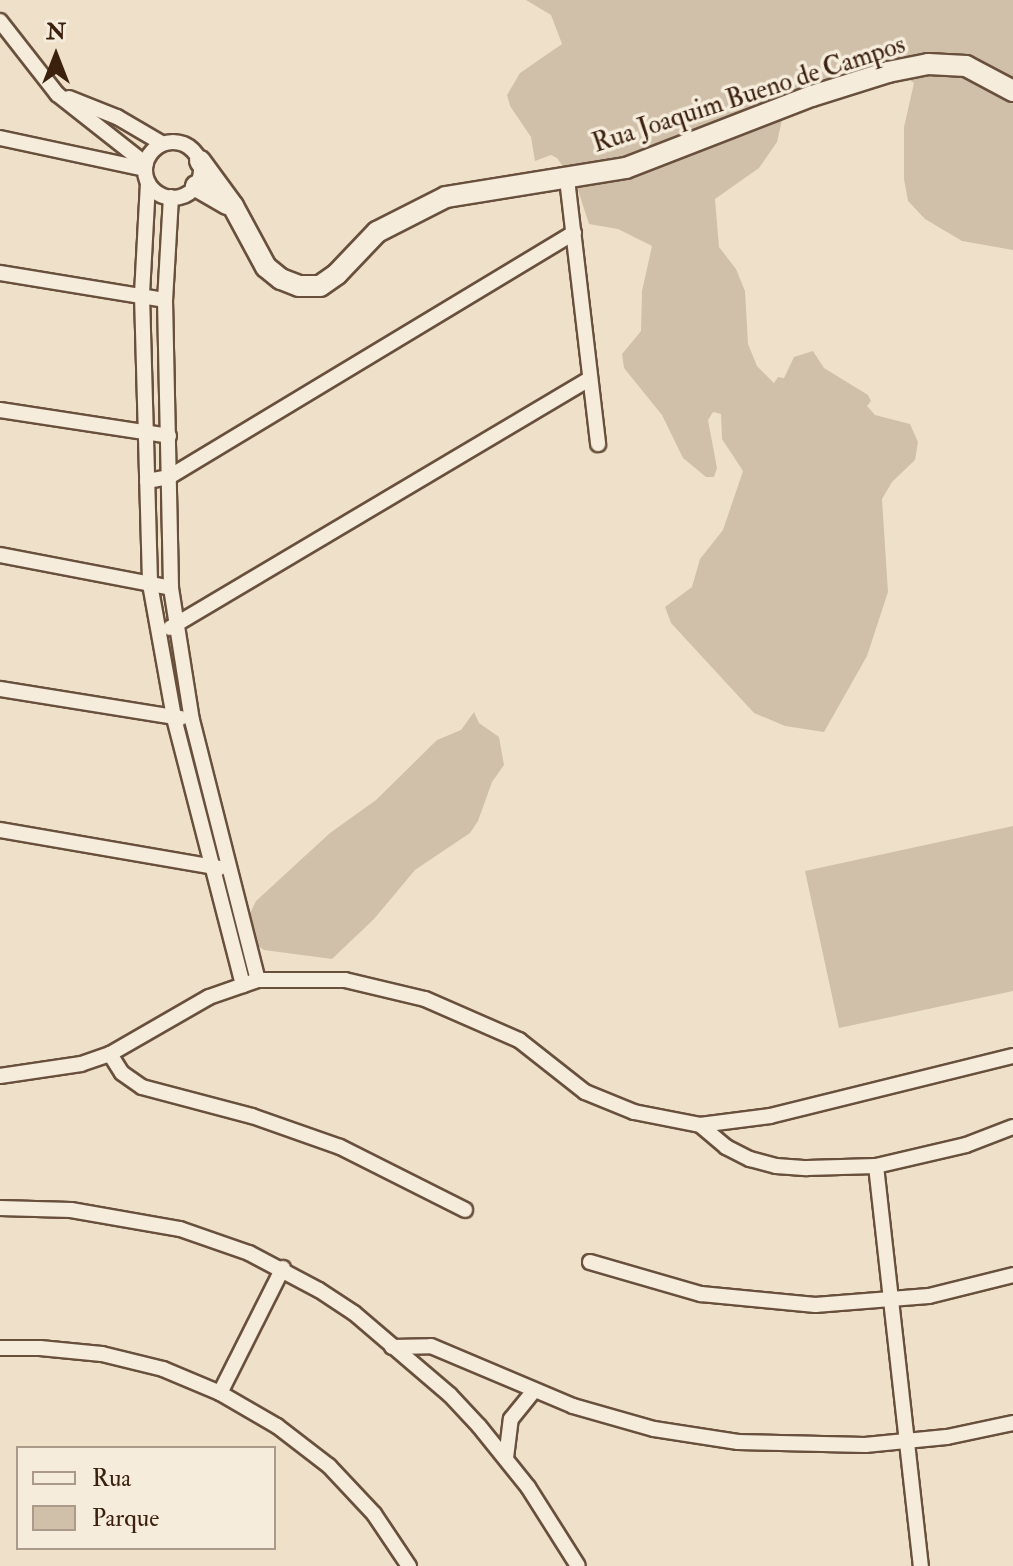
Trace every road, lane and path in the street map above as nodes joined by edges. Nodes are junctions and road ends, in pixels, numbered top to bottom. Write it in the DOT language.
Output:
graph roads {
  1 [pos="0,21"];
  2 [pos="1013,91"];
  3 [pos="57,94"];
  4 [pos="0,138"];
  5 [pos="163,144"];
  6 [pos="200,161"];
  7 [pos="146,172"];
  8 [pos="567,179"];
  9 [pos="196,186"];
  10 [pos="171,197"];
  11 [pos="233,206"];
  12 [pos="574,233"];
  13 [pos="0,273"];
  14 [pos="142,295"];
  15 [pos="165,300"];
  16 [pos="589,379"];
  17 [pos="0,410"];
  18 [pos="146,432"];
  19 [pos="169,436"];
  20 [pos="598,444"];
  21 [pos="169,477"];
  22 [pos="147,481"];
  23 [pos="0,555"];
  24 [pos="150,584"];
  25 [pos="171,588"];
  26 [pos="176,626"];
  27 [pos="159,631"];
  28 [pos="0,689"];
  29 [pos="174,718"];
  30 [pos="192,720"];
  31 [pos="0,830"];
  32 [pos="212,867"];
  33 [pos="227,868"];
  34 [pos="258,980"];
  35 [pos="243,985"];
  36 [pos="110,1054"];
  37 [pos="1013,1056"];
  38 [pos="0,1076"];
  39 [pos="700,1125"];
  40 [pos="1013,1127"];
  41 [pos="876,1166"];
  42 [pos="0,1208"];
  43 [pos="465,1210"];
  44 [pos="590,1262"];
  45 [pos="283,1268"];
  46 [pos="1013,1275"];
  47 [pos="891,1301"];
  48 [pos="392,1347"];
  49 [pos="0,1348"];
  50 [pos="533,1392"];
  51 [pos="220,1393"];
  52 [pos="1013,1423"];
  53 [pos="907,1442"];
  54 [pos="506,1458"];
  55 [pos="409,1566"];
  56 [pos="578,1566"];
  57 [pos="921,1566"];
  1 -- 3 [label="street"];
  2 -- 8 [label="street, Rua Joaquim Bueno de Campos"];
  3 -- 5 [label="street"];
  3 -- 7 [label="street"];
  4 -- 7 [label="street"];
  5 -- 6 [label="street"];
  5 -- 7 [label="street"];
  6 -- 9 [label="street"];
  6 -- 11 [label="street, Rua Joaquim Bueno de Campos"];
  7 -- 10 [label="street"];
  7 -- 14 [label="street"];
  8 -- 11 [label="street, Rua Joaquim Bueno de Campos"];
  8 -- 12 [label="street"];
  9 -- 10 [label="street"];
  9 -- 11 [label="street"];
  10 -- 15 [label="street"];
  12 -- 16 [label="street"];
  12 -- 21 [label="street"];
  13 -- 14 [label="street"];
  14 -- 15 [label="street"];
  14 -- 18 [label="street"];
  15 -- 19 [label="street"];
  16 -- 20 [label="street"];
  16 -- 26 [label="street"];
  17 -- 18 [label="street"];
  18 -- 19 [label="street"];
  18 -- 22 [label="street"];
  19 -- 21 [label="street"];
  21 -- 22 [label="street"];
  21 -- 25 [label="street"];
  22 -- 24 [label="street"];
  23 -- 24 [label="street"];
  24 -- 25 [label="street"];
  24 -- 27 [label="street"];
  25 -- 26 [label="street"];
  26 -- 27 [label="street"];
  26 -- 30 [label="street"];
  27 -- 29 [label="street"];
  28 -- 29 [label="street"];
  29 -- 30 [label="street"];
  29 -- 32 [label="street"];
  30 -- 33 [label="street"];
  31 -- 32 [label="street"];
  32 -- 33 [label="street"];
  32 -- 35 [label="street"];
  33 -- 34 [label="street"];
  34 -- 35 [label="street"];
  34 -- 39 [label="street"];
  35 -- 36 [label="street"];
  36 -- 38 [label="street"];
  36 -- 43 [label="street"];
  37 -- 39 [label="street"];
  39 -- 41 [label="street"];
  40 -- 41 [label="street"];
  41 -- 47 [label="street"];
  42 -- 45 [label="street"];
  44 -- 47 [label="street"];
  45 -- 48 [label="street"];
  45 -- 51 [label="street"];
  46 -- 47 [label="street"];
  47 -- 53 [label="street"];
  48 -- 50 [label="street"];
  48 -- 54 [label="street"];
  49 -- 51 [label="street"];
  50 -- 53 [label="street"];
  50 -- 54 [label="street"];
  51 -- 55 [label="street"];
  52 -- 53 [label="street"];
  53 -- 57 [label="street"];
  54 -- 56 [label="street"];
}
